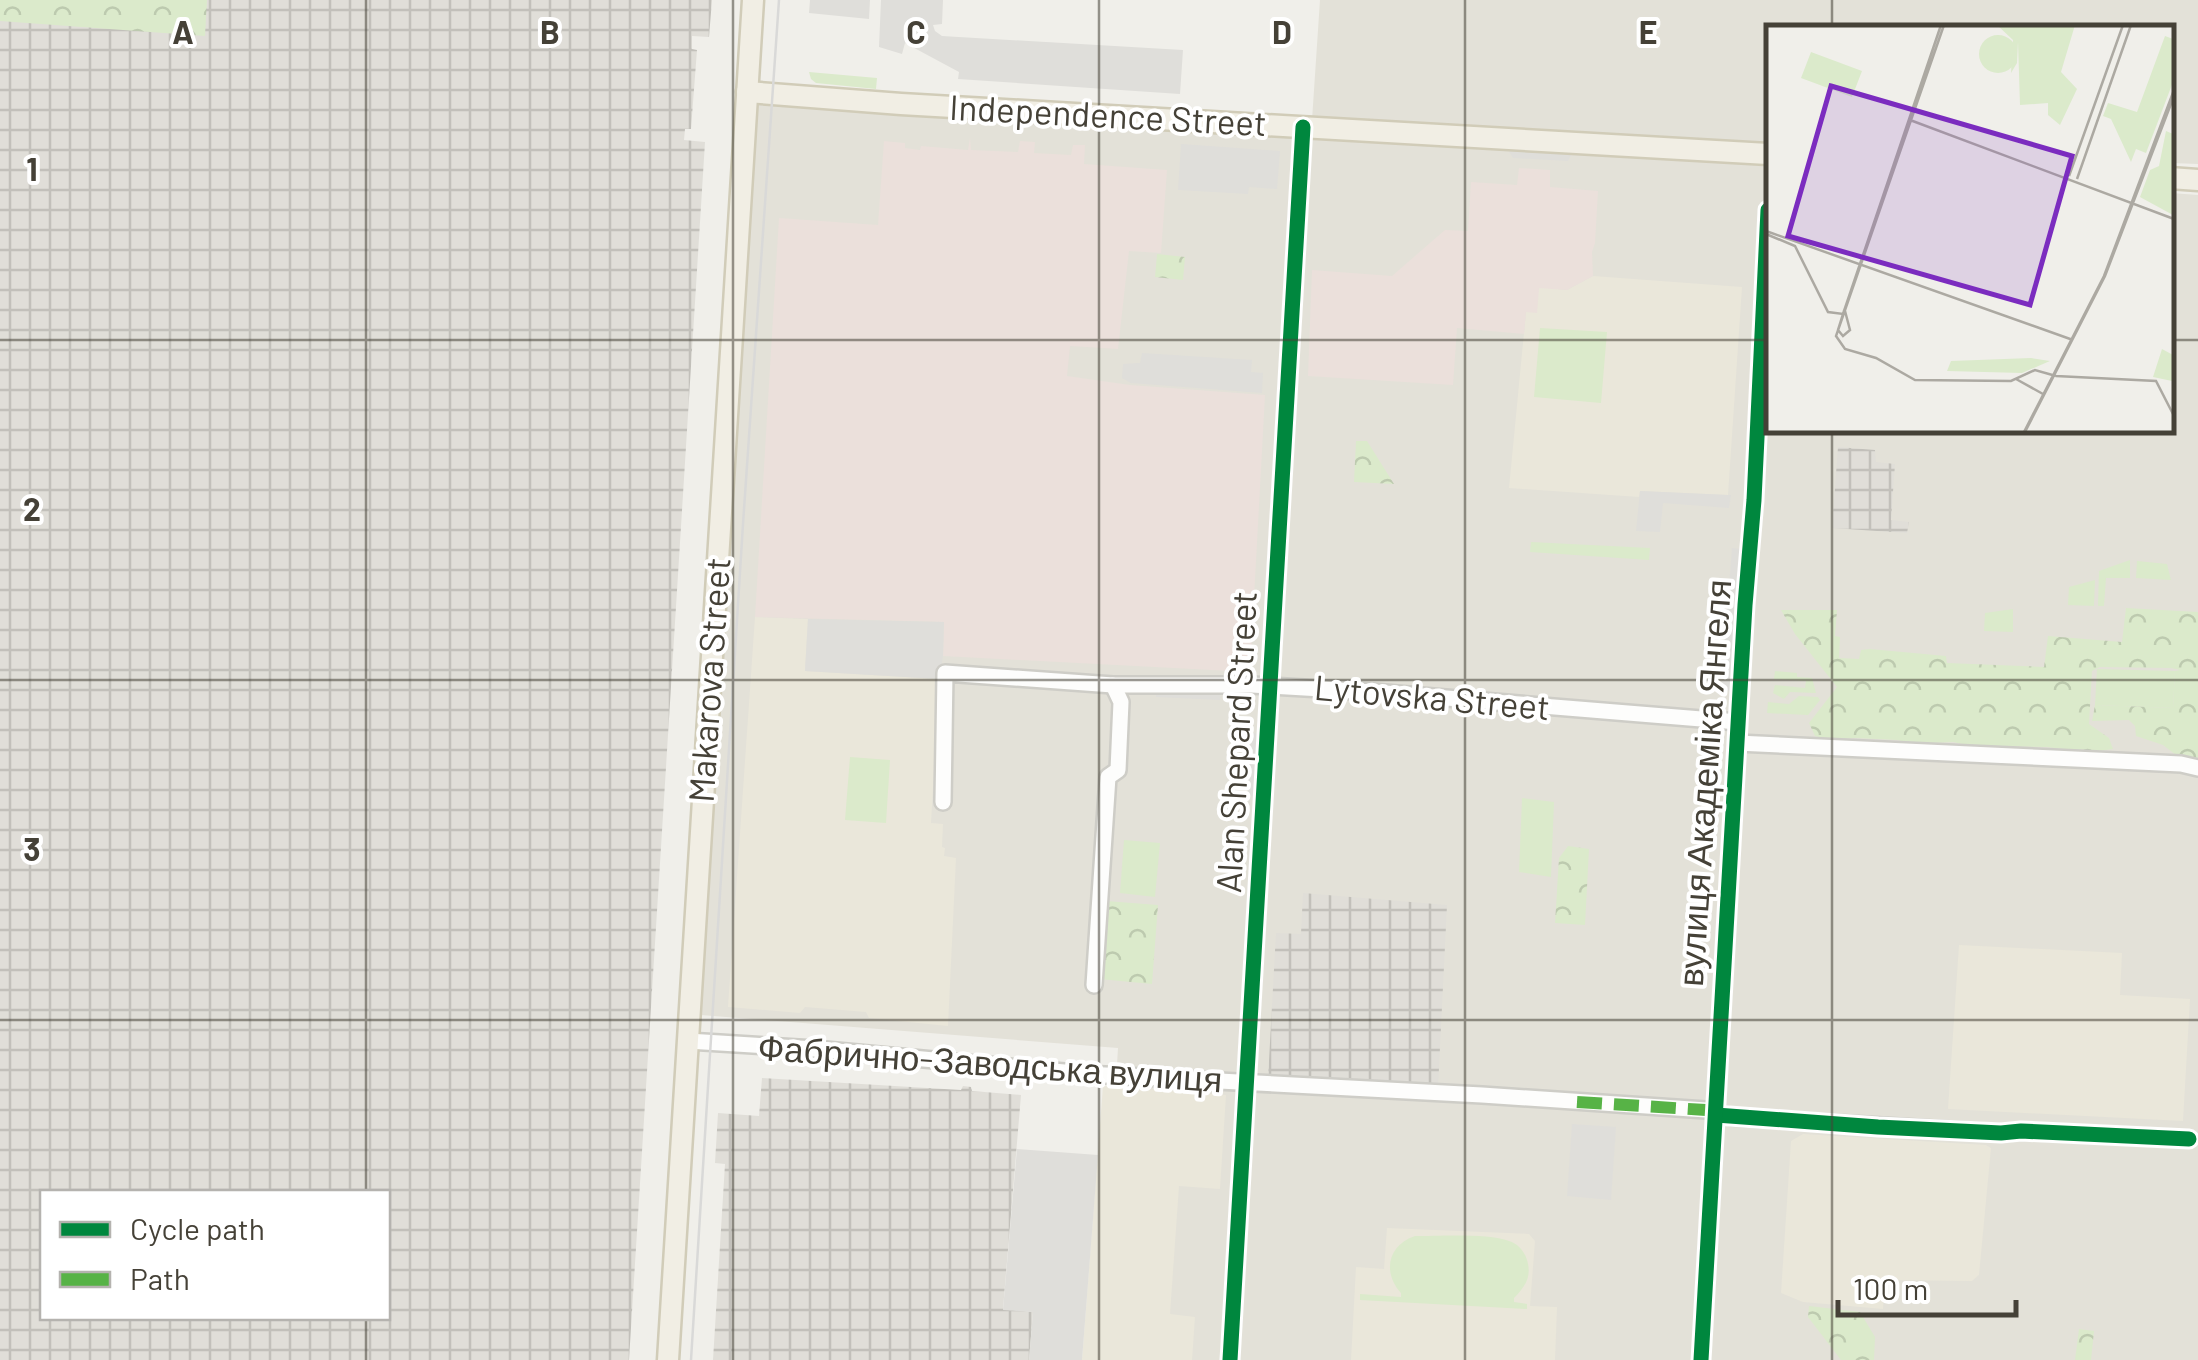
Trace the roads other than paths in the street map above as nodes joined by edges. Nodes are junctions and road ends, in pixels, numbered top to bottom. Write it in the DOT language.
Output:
graph roads {
  1 [pos="753,0"];
  2 [pos="747,92"];
  3 [pos="1304,127"];
  4 [pos="1766,154"];
  5 [pos="2173,178"];
  6 [pos="2198,180"];
  7 [pos="1766,251"];
  8 [pos="1113,686"];
  9 [pos="1270,686"];
  10 [pos="1738,722"];
  11 [pos="1738,742"];
  12 [pos="2198,768"];
  13 [pos="943,802"];
  14 [pos="1094,985"];
  15 [pos="688,1042"];
  16 [pos="1247,1083"];
  17 [pos="1716,1114"];
  18 [pos="2189,1139"];
  19 [pos="668,1360"];
  20 [pos="1230,1360"];
  21 [pos="1701,1360"];
  1 -- 2 [label="main road, Makarova Street"];
  2 -- 3 [label="main road, Independence Street"];
  2 -- 15 [label="main road, Makarova Street"];
  3 -- 4 [label="main road, Independence Street"];
  3 -- 9 [label="street, Alan Shepard Street"];
  5 -- 6 [label="main road"];
  7 -- 10 [label="street, вулиця Академіка Янгеля"];
  8 -- 9 [label="street, Lytovska Street"];
  8 -- 13 [label="street, Lytovska Street"];
  8 -- 14 [label="street"];
  9 -- 10 [label="street, Lytovska Street"];
  9 -- 16 [label="street, Alan Shepard Street"];
  10 -- 11 [label="street, вулиця Академіка Янгеля"];
  11 -- 12 [label="street"];
  11 -- 17 [label="street, вулиця Академіка Янгеля"];
  15 -- 16 [label="street, Фабрично-Заводська вулиця"];
  15 -- 19 [label="main road, Makarova Street"];
  16 -- 17 [label="street, Фабрично-Заводська вулиця"];
  16 -- 20 [label="street, Alan Shepard Street"];
  17 -- 18 [label="street, Фабрично-Заводська вулиця"];
  17 -- 21 [label="street, вулиця Академіка Янгеля"];
}
